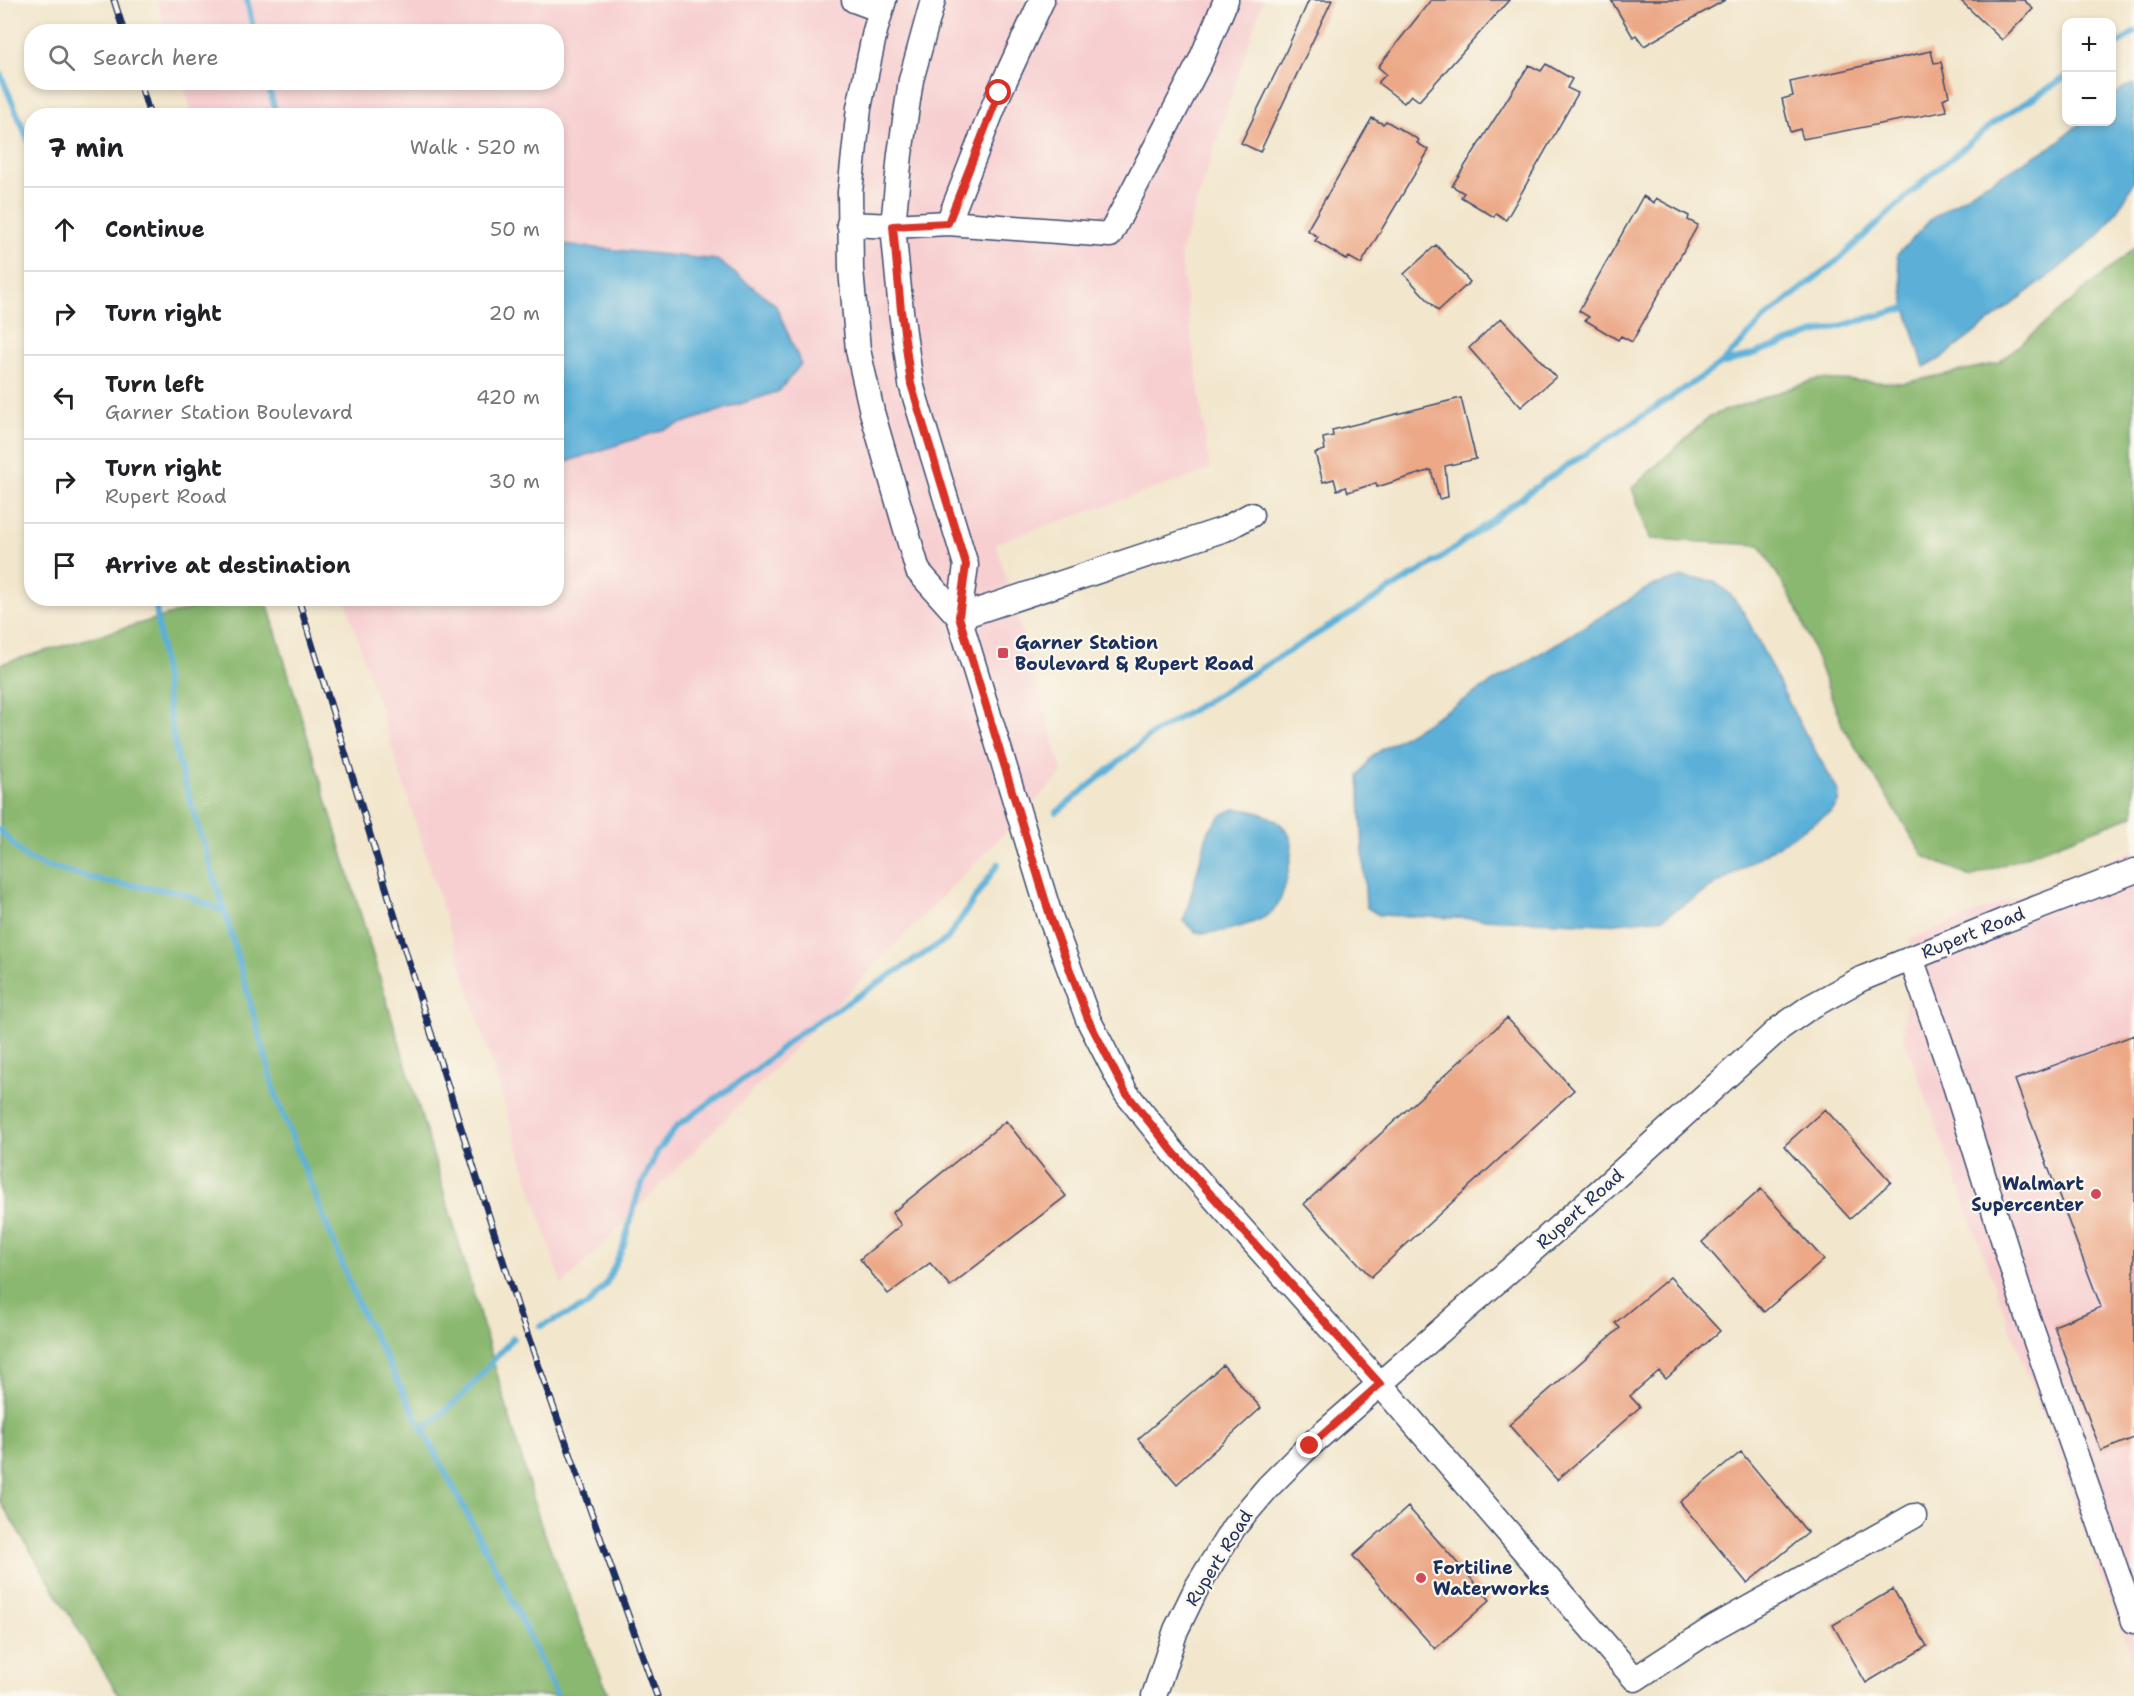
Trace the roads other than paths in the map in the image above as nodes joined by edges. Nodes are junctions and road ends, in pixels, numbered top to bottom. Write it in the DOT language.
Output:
graph roads {
  1 [pos="854,0"];
  2 [pos="933,0"];
  3 [pos="1042,0"];
  4 [pos="1226,0"];
  5 [pos="883,5"];
  6 [pos="948,223"];
  7 [pos="849,224"];
  8 [pos="893,226"];
  9 [pos="1251,515"];
  10 [pos="959,617"];
  11 [pos="2134,871"];
  12 [pos="1911,958"];
  13 [pos="1380,1384"];
  14 [pos="1914,1516"];
  15 [pos="2134,1621"];
  16 [pos="1154,1696"];
  1 -- 5 [label="street"];
  2 -- 8 [label="street"];
  3 -- 6 [label="street"];
  4 -- 6 [label="street"];
  5 -- 7 [label="street"];
  6 -- 8 [label="street"];
  7 -- 8 [label="street"];
  7 -- 10 [label="street"];
  8 -- 10 [label="street"];
  9 -- 10 [label="street"];
  10 -- 13 [label="street"];
  11 -- 12 [label="street, Rupert Road"];
  12 -- 13 [label="street, Rupert Road"];
  12 -- 15 [label="street"];
  13 -- 14 [label="street"];
  13 -- 16 [label="street, Rupert Road"];
}
